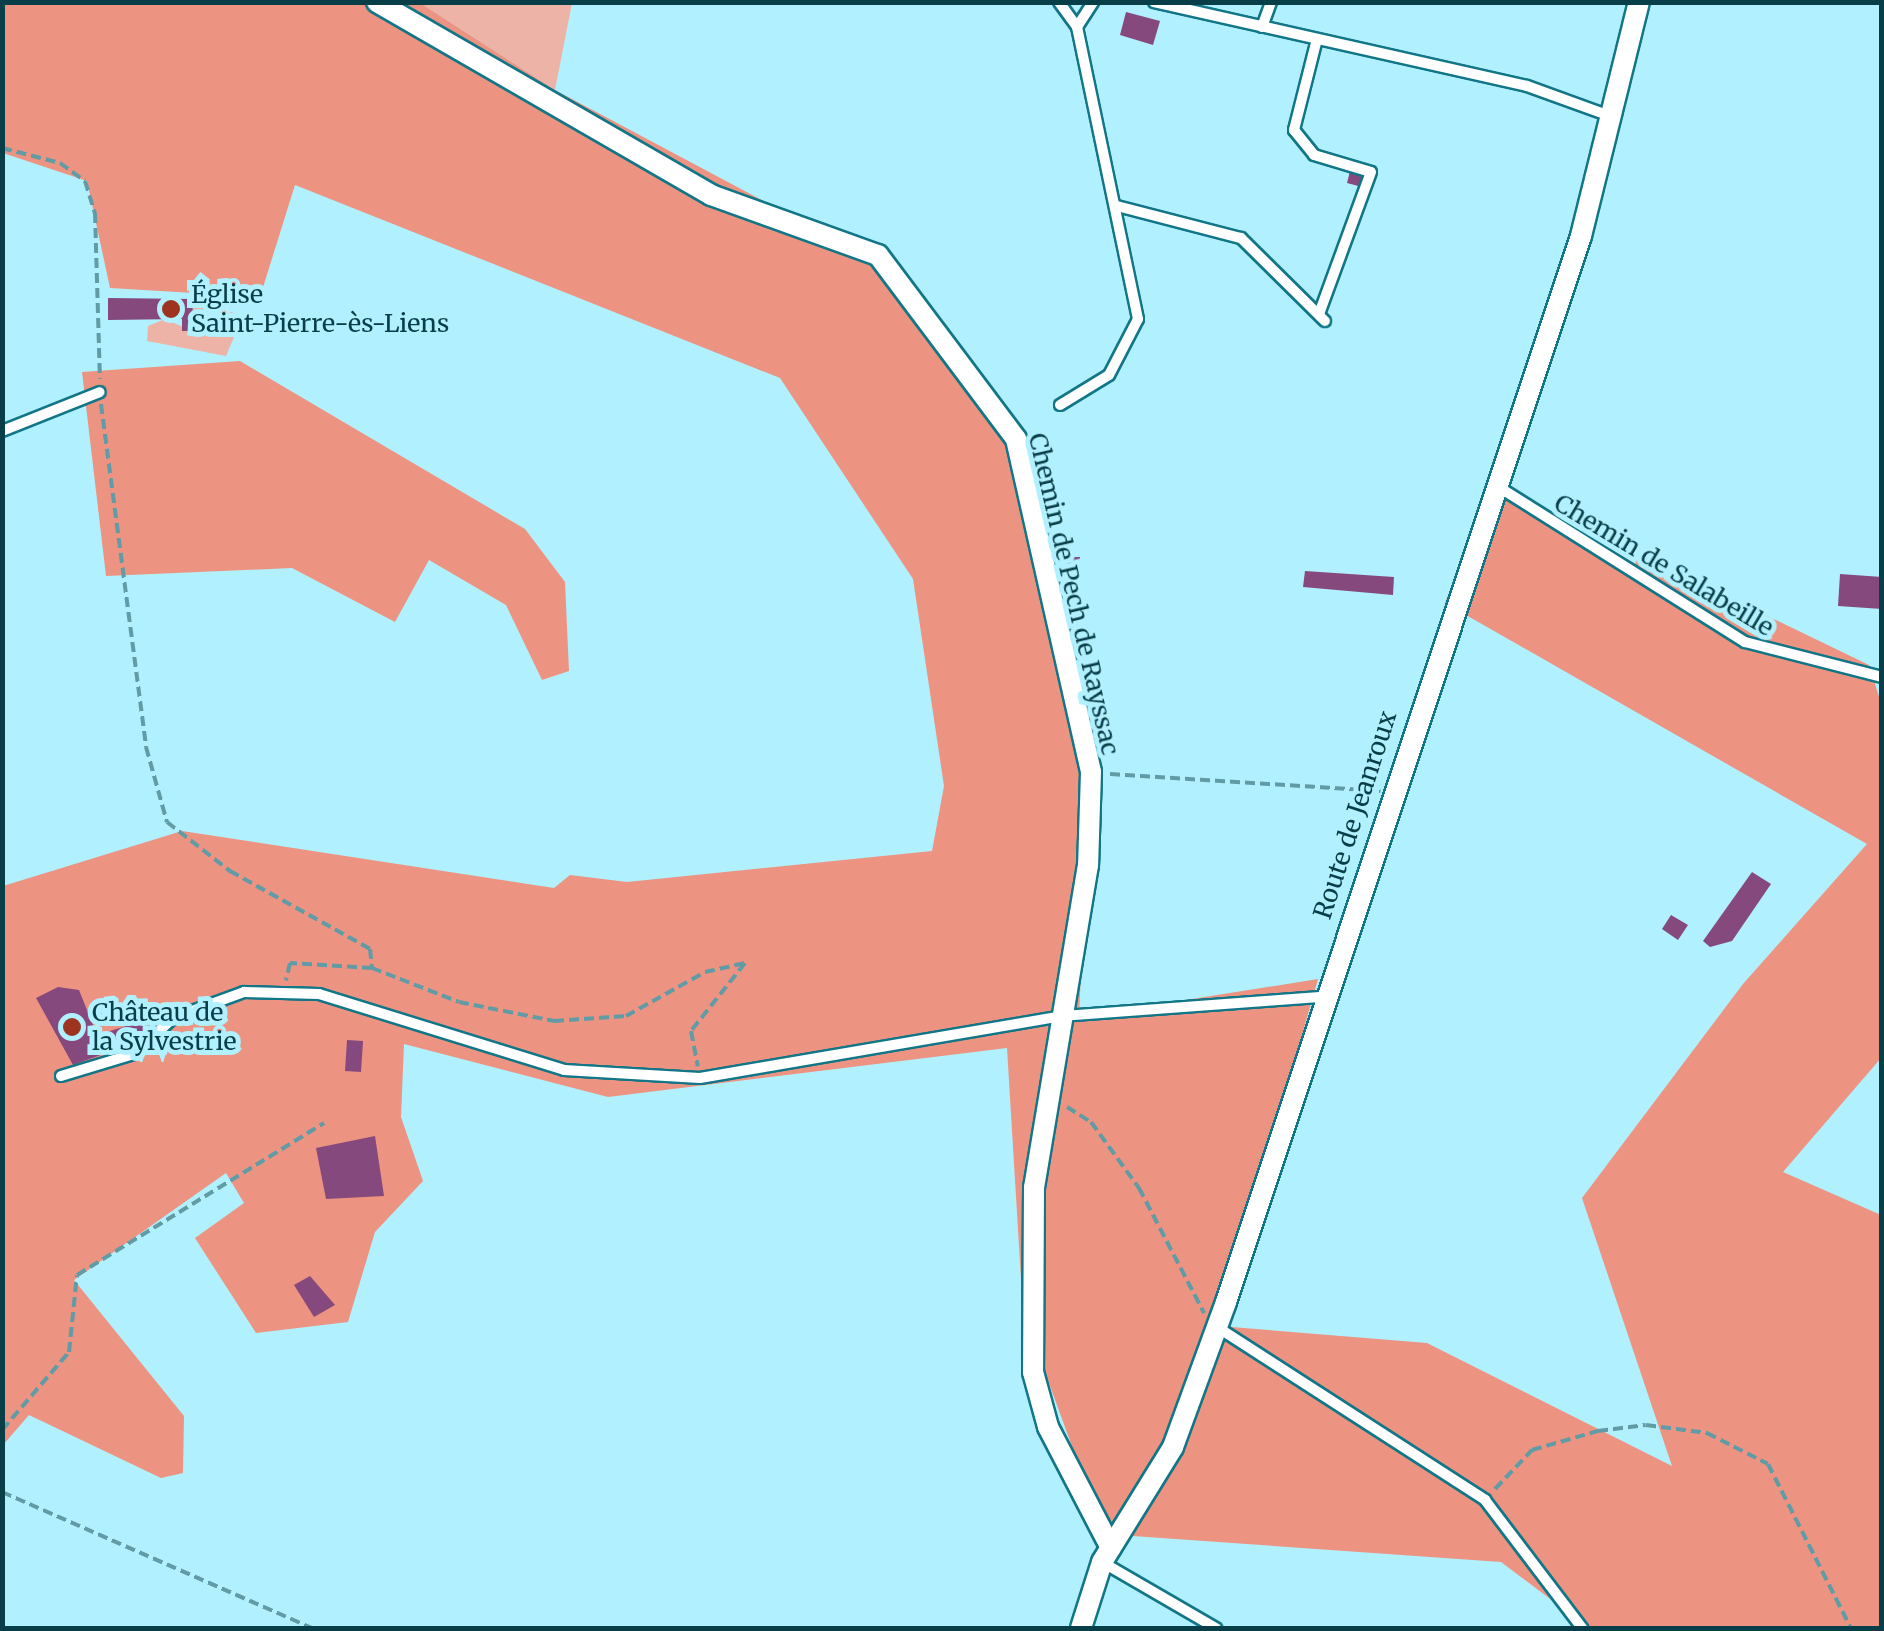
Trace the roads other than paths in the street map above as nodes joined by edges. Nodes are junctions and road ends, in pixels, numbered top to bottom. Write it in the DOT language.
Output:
graph roads {
  1 [pos="377,2"];
  2 [pos="1059,2"];
  3 [pos="1094,2"];
  4 [pos="1154,2"];
  5 [pos="1272,2"];
  6 [pos="1639,2"];
  7 [pos="1077,27"];
  8 [pos="1262,27"];
  9 [pos="1318,39"];
  10 [pos="1610,116"];
  11 [pos="1117,206"];
  12 [pos="100,392"];
  13 [pos="1060,405"];
  14 [pos="2,432"];
  15 [pos="1492,483"];
  16 [pos="1882,677"];
  17 [pos="1320,997"];
  18 [pos="1062,1016"];
  19 [pos="60,1076"];
  20 [pos="1217,1327"];
  21 [pos="1107,1555"];
  22 [pos="1081,1628"];
  23 [pos="1216,1628"];
  24 [pos="1582,1628"];
  1 -- 18 [label="street, Chemin de Pech de Rayssac"];
  2 -- 7 [label="lane"];
  3 -- 7 [label="lane"];
  4 -- 8 [label="lane"];
  5 -- 8 [label="lane"];
  6 -- 10 [label="street, Route de Jeanroux"];
  7 -- 11 [label="lane"];
  8 -- 9 [label="lane"];
  9 -- 10 [label="lane"];
  9 -- 11 [label="lane"];
  10 -- 15 [label="street, Route de Jeanroux"];
  11 -- 13 [label="lane"];
  12 -- 14 [label="lane"];
  15 -- 16 [label="lane, Chemin de Salabeille"];
  15 -- 17 [label="street, Route de Jeanroux"];
  17 -- 18 [label="lane"];
  17 -- 20 [label="street, Route de Jeanroux"];
  18 -- 19 [label="lane"];
  18 -- 21 [label="street"];
  20 -- 21 [label="street, Route de Jeanroux"];
  20 -- 24 [label="lane"];
  21 -- 22 [label="street, Route de Jeanroux"];
  21 -- 23 [label="lane"];
}
